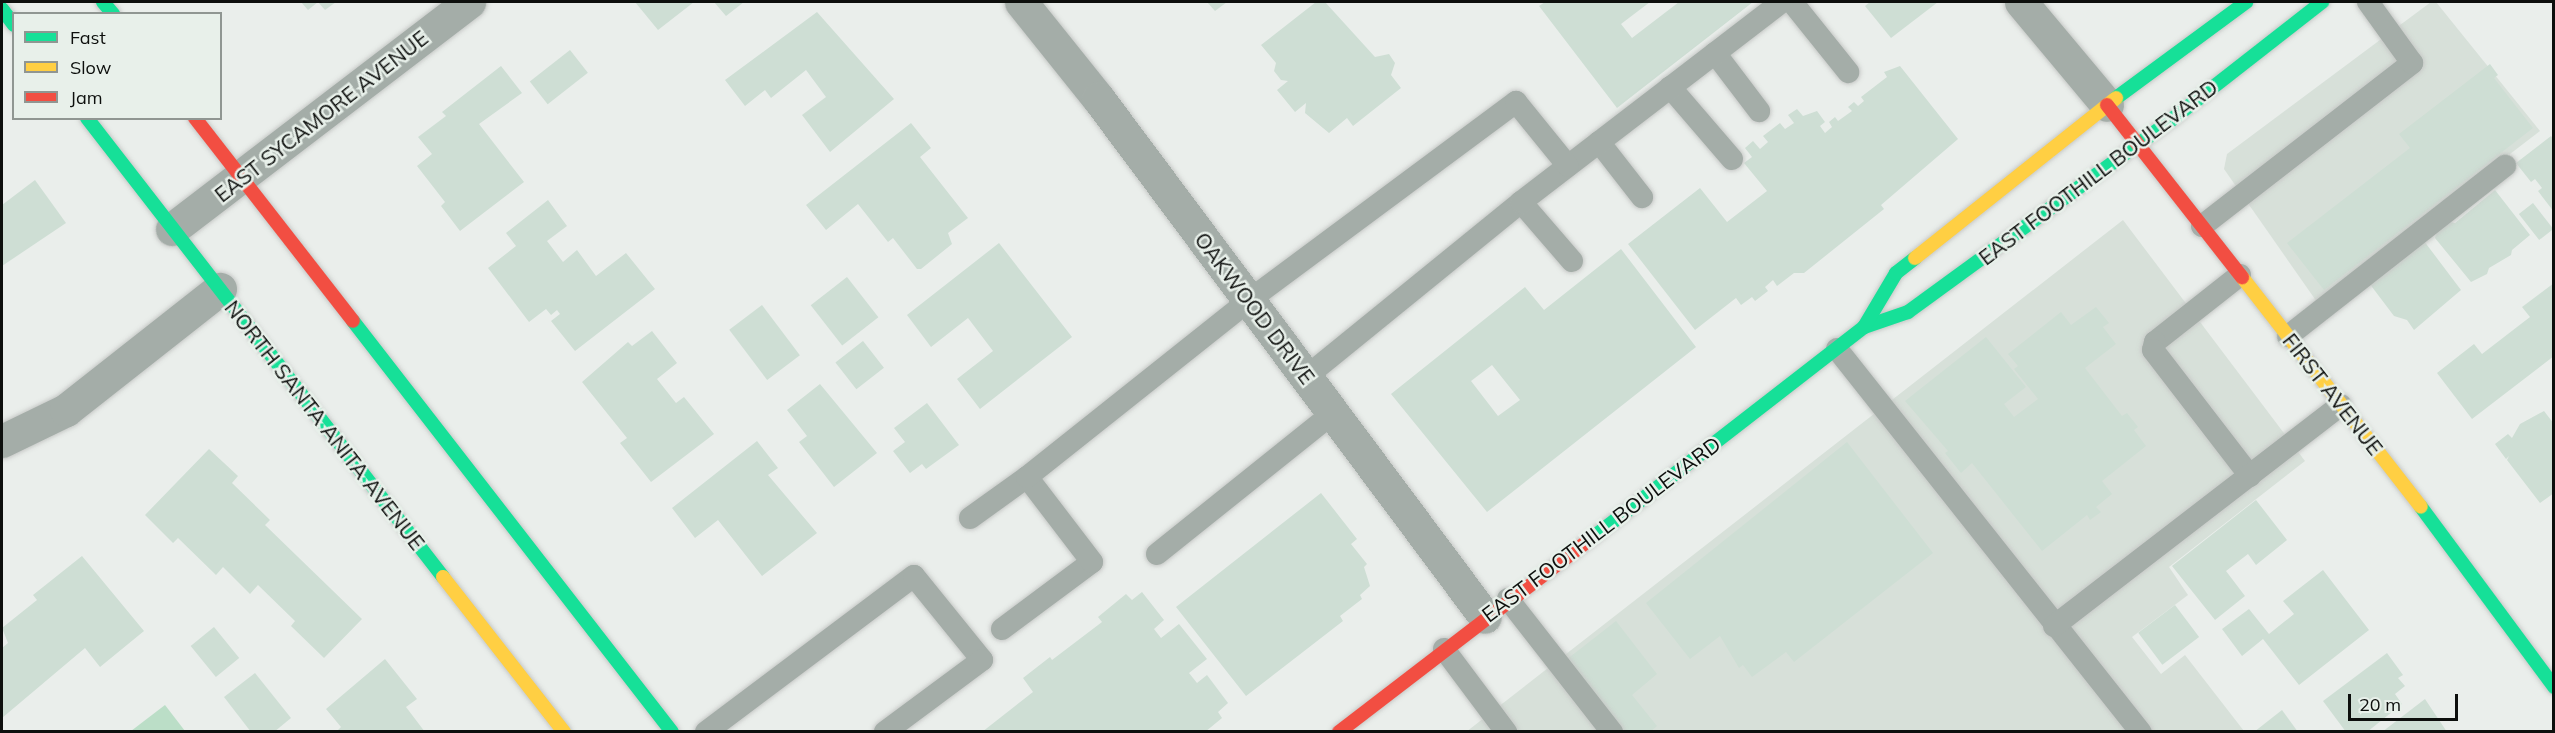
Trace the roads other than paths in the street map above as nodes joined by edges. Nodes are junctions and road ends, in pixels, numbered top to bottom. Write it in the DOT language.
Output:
graph roads {
  1 [pos="469,2"];
  2 [pos="1021,2"];
  3 [pos="1782,2"];
  4 [pos="1792,2"];
  5 [pos="2021,2"];
  6 [pos="2246,2"];
  7 [pos="2322,2"];
  8 [pos="2368,2"];
  9 [pos="2,9"];
  10 [pos="12,22"];
  11 [pos="1715,53"];
  12 [pos="1848,72"];
  13 [pos="1670,87"];
  14 [pos="2107,105"];
  15 [pos="1759,111"];
  16 [pos="89,120"];
  17 [pos="197,120"];
  18 [pos="1599,142"];
  19 [pos="2139,143"];
  20 [pos="1732,159"];
  21 [pos="1568,166"];
  22 [pos="2505,166"];
  23 [pos="242,177"];
  24 [pos="1642,197"];
  25 [pos="1521,202"];
  26 [pos="2202,226"];
  27 [pos="172,229"];
  28 [pos="1572,261"];
  29 [pos="2240,274"];
  30 [pos="219,289"];
  31 [pos="1248,301"];
  32 [pos="1864,327"];
  33 [pos="2288,336"];
  34 [pos="1837,349"];
  35 [pos="1307,376"];
  36 [pos="2342,405"];
  37 [pos="1335,412"];
  38 [pos="2,441"];
  39 [pos="2250,476"];
  40 [pos="1027,477"];
  41 [pos="969,518"];
  42 [pos="1157,554"];
  43 [pos="1497,608"];
  44 [pos="2054,626"];
  45 [pos="1002,629"];
  46 [pos="1444,649"];
  47 [pos="2553,687"];
  48 [pos="1354,727"];
  49 [pos="564,732"];
  50 [pos="672,732"];
  51 [pos="706,732"];
  52 [pos="885,732"];
  53 [pos="1506,732"];
  54 [pos="1612,732"];
  55 [pos="2141,732"];
  1 -- 23 [label="street, EAST SYCAMORE AVENUE"];
  2 -- 31 [label="street, OAKWOOD DRIVE"];
  3 -- 11 [label="lane"];
  4 -- 12 [label="lane"];
  5 -- 14 [label="street"];
  6 -- 14 [label="street, EAST FOOTHILL BOULEVARD"];
  7 -- 19 [label="street, EAST FOOTHILL BOULEVARD"];
  8 -- 26 [label="lane"];
  9 -- 10 [label="street"];
  11 -- 13 [label="lane"];
  11 -- 15 [label="lane"];
  13 -- 18 [label="lane"];
  13 -- 20 [label="lane"];
  14 -- 19 [label="street, FIRST AVENUE"];
  14 -- 32 [label="street, EAST FOOTHILL BOULEVARD"];
  16 -- 27 [label="street, NORTH SANTA ANITA AVENUE"];
  17 -- 23 [label="street"];
  18 -- 21 [label="lane"];
  18 -- 24 [label="lane"];
  19 -- 26 [label="street, FIRST AVENUE"];
  19 -- 32 [label="street, EAST FOOTHILL BOULEVARD"];
  21 -- 25 [label="lane"];
  21 -- 31 [label="lane"];
  22 -- 33 [label="lane"];
  23 -- 27 [label="street, EAST SYCAMORE AVENUE"];
  23 -- 50 [label="street"];
  25 -- 28 [label="lane"];
  25 -- 35 [label="lane"];
  26 -- 29 [label="street, FIRST AVENUE"];
  27 -- 30 [label="street, NORTH SANTA ANITA AVENUE"];
  29 -- 33 [label="street, FIRST AVENUE"];
  29 -- 39 [label="lane"];
  30 -- 38 [label="street"];
  30 -- 49 [label="street, NORTH SANTA ANITA AVENUE"];
  31 -- 35 [label="street, OAKWOOD DRIVE"];
  31 -- 40 [label="lane"];
  32 -- 34 [label="street, EAST FOOTHILL BOULEVARD"];
  33 -- 36 [label="street, FIRST AVENUE"];
  34 -- 43 [label="street, EAST FOOTHILL BOULEVARD"];
  34 -- 44 [label="lane"];
  35 -- 37 [label="street, OAKWOOD DRIVE"];
  36 -- 39 [label="lane"];
  36 -- 47 [label="street, FIRST AVENUE"];
  37 -- 42 [label="lane"];
  37 -- 43 [label="street, OAKWOOD DRIVE"];
  39 -- 44 [label="lane"];
  40 -- 41 [label="lane"];
  40 -- 45 [label="lane"];
  43 -- 46 [label="street, EAST FOOTHILL BOULEVARD"];
  43 -- 54 [label="lane"];
  44 -- 55 [label="lane"];
  46 -- 48 [label="street, EAST FOOTHILL BOULEVARD"];
  46 -- 53 [label="lane"];
  51 -- 52 [label="lane"];
}
